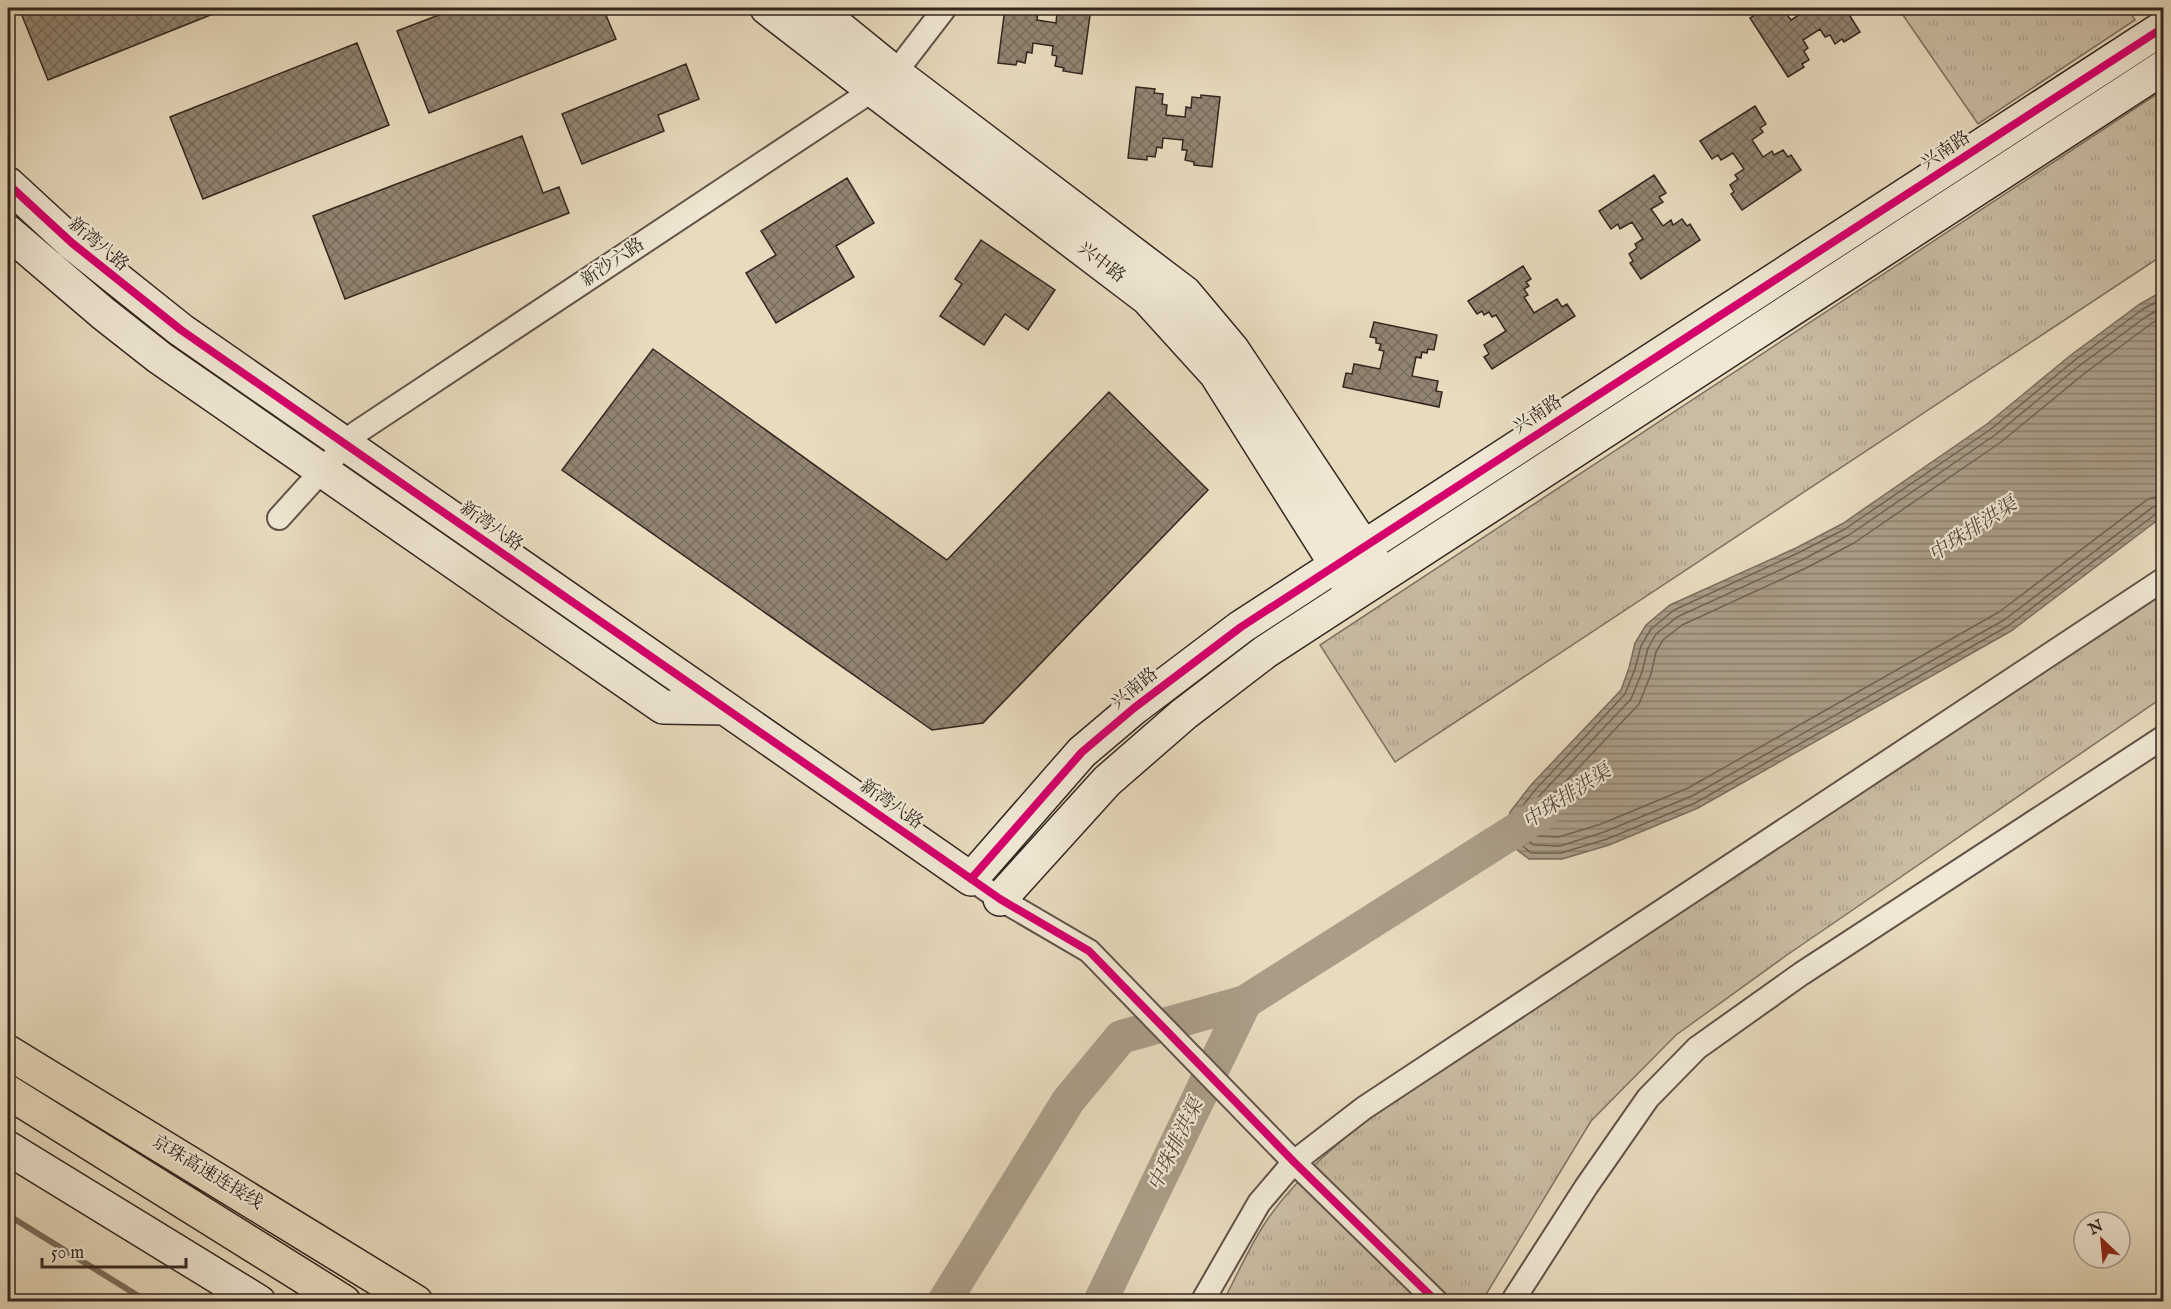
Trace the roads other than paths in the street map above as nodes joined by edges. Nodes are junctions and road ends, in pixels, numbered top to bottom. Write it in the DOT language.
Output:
graph roads {
  1 [pos="767,8"];
  2 [pos="815,8"];
  3 [pos="945,8"];
  4 [pos="2158,25"];
  5 [pos="2163,68"];
  6 [pos="884,82"];
  7 [pos="8,184"];
  8 [pos="8,232"];
  9 [pos="346,444"];
  10 [pos="323,470"];
  11 [pos="279,518"];
  12 [pos="1363,547"];
  13 [pos="1336,565"];
  14 [pos="1382,576"];
  15 [pos="2163,579"];
  16 [pos="1354,594"];
  17 [pos="725,708"];
  18 [pos="2163,737"];
  19 [pos="971,879"];
  20 [pos="1000,899"];
  21 [pos="8,1052"];
  22 [pos="8,1092"];
  23 [pos="8,1097"];
  24 [pos="41,1113"];
  25 [pos="8,1148"];
  26 [pos="1294,1162"];
  27 [pos="411,1298"];
  28 [pos="259,1302"];
  29 [pos="344,1302"];
  30 [pos="1202,1302"];
  31 [pos="1437,1302"];
  32 [pos="1512,1302"];
  1 -- 6 [label="street, 兴中路"];
  2 -- 6 [label="street, 兴中路"];
  3 -- 6 [label="street, 新沙六路"];
  4 -- 12 [label="street, 兴南路"];
  5 -- 14 [label="street"];
  6 -- 9 [label="street, 新沙六路"];
  6 -- 12 [label="street, 兴中路"];
  6 -- 13 [label="street, 兴中路"];
  7 -- 9 [label="street, 新湾八路"];
  8 -- 10 [label="street"];
  9 -- 10 [label="street, 新沙六路"];
  9 -- 17 [label="street, 新湾八路"];
  10 -- 11 [label="street, 新沙六路"];
  10 -- 17 [label="street"];
  12 -- 13 [label="street, 兴南路"];
  12 -- 14 [label="street, 兴中路"];
  13 -- 16 [label="street, 兴中路"];
  13 -- 19 [label="street, 兴南路"];
  14 -- 16 [label="street"];
  15 -- 26 [label="street"];
  16 -- 20 [label="street"];
  17 -- 19 [label="street, 新湾八路"];
  18 -- 32 [label="street"];
  19 -- 20 [label="street"];
  20 -- 26 [label="street"];
  21 -- 27 [label="highway, 京珠高速连接线"];
  22 -- 24 [label="highway, 京珠高速连接线"];
  23 -- 24 [label="highway"];
  24 -- 29 [label="highway, 京珠高速连接线"];
  25 -- 28 [label="street"];
  26 -- 30 [label="street"];
  26 -- 31 [label="street"];
}
